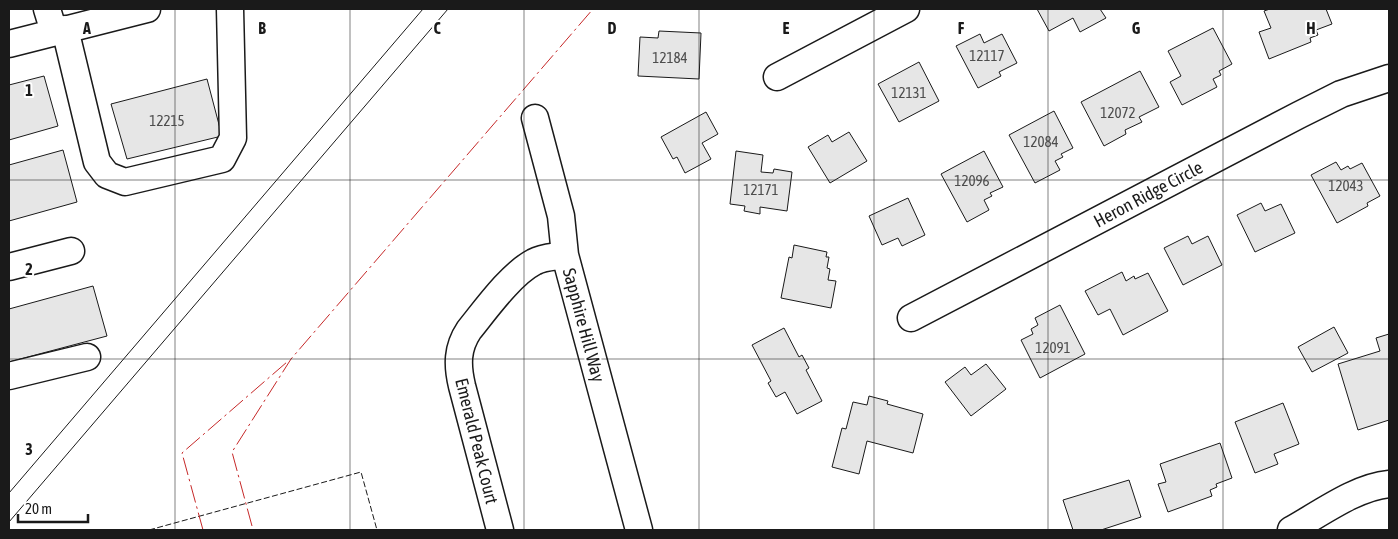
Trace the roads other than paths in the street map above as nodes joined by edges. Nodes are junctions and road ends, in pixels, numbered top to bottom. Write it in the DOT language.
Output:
graph roads {
  1 [pos="147,9"];
  2 [pos="230,9"];
  3 [pos="906,9"];
  4 [pos="55,23"];
  5 [pos="9,44"];
  6 [pos="776,77"];
  7 [pos="1389,78"];
  8 [pos="535,118"];
  9 [pos="71,251"];
  10 [pos="565,255"];
  11 [pos="9,267"];
  12 [pos="911,318"];
  13 [pos="87,357"];
  14 [pos="9,376"];
  15 [pos="1389,484"];
  16 [pos="500,530"];
  17 [pos="639,530"];
  18 [pos="1291,530"];
  1 -- 4 [label="street"];
  2 -- 4 [label="street"];
  3 -- 6 [label="street"];
  4 -- 5 [label="street"];
  7 -- 12 [label="street, Heron Ridge Circle"];
  8 -- 10 [label="street, Sapphire Hill Way"];
  9 -- 11 [label="street"];
  10 -- 16 [label="street, Emerald Peak Court"];
  10 -- 17 [label="street, Sapphire Hill Way"];
  13 -- 14 [label="street"];
  15 -- 18 [label="street"];
}
